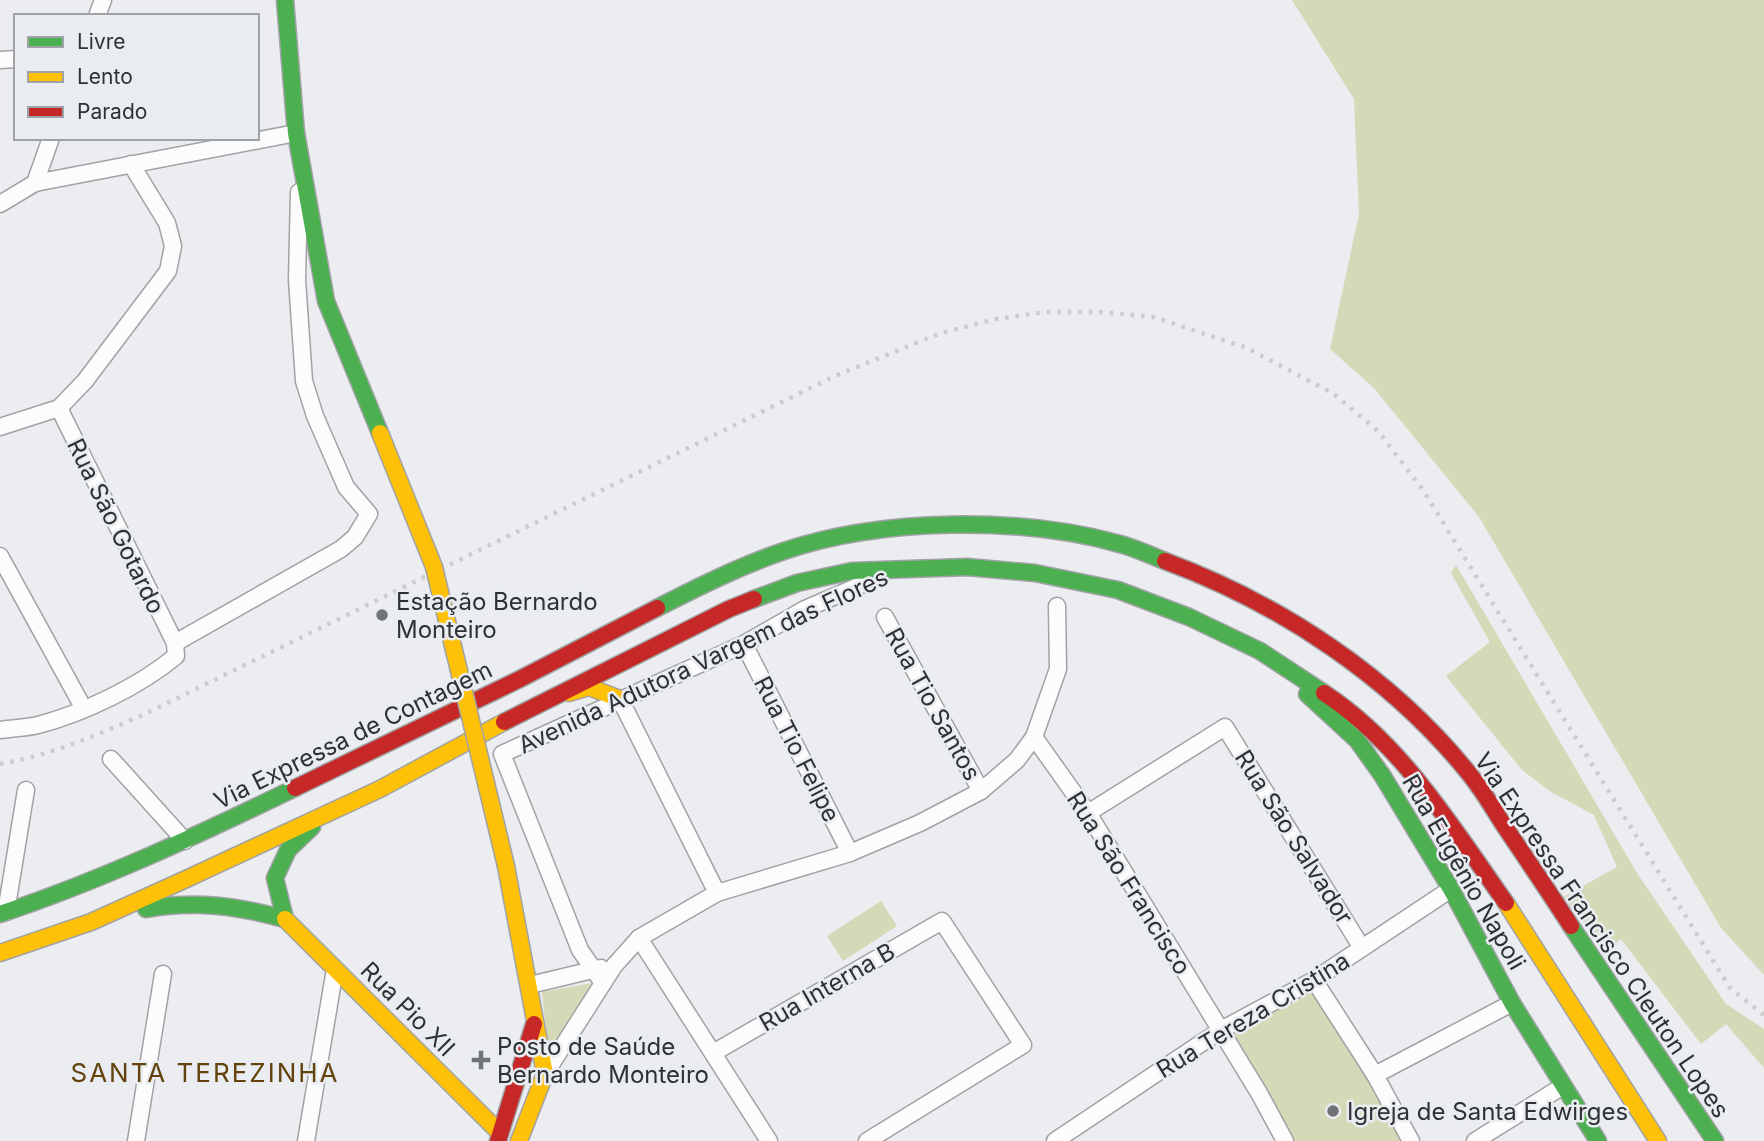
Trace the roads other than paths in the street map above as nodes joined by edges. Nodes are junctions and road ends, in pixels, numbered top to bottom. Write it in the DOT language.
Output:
graph roads {
  1 [pos="285,0"];
  2 [pos="296,133"];
  3 [pos="50,140"];
  4 [pos="259,140"];
  5 [pos="259,140"];
  6 [pos="300,156"];
  7 [pos="131,164"];
  8 [pos="34,183"];
  9 [pos="0,204"];
  10 [pos="59,408"];
  11 [pos="0,427"];
  12 [pos="889,527"];
  13 [pos="0,556"];
  14 [pos="905,568"];
  15 [pos="1057,606"];
  16 [pos="885,617"];
  17 [pos="175,643"];
  18 [pos="744,644"];
  19 [pos="1260,651"];
  20 [pos="548,698"];
  21 [pos="621,699"];
  22 [pos="83,709"];
  23 [pos="0,730"];
  24 [pos="1034,737"];
  25 [pos="111,759"];
  26 [pos="26,790"];
  27 [pos="981,791"];
  28 [pos="335,808"];
  29 [pos="1088,813"];
  30 [pos="184,841"];
  31 [pos="850,853"];
  32 [pos="1451,889"];
  33 [pos="717,893"];
  34 [pos="3,913"];
  35 [pos="285,919"];
  36 [pos="91,922"];
  37 [pos="639,938"];
  38 [pos="1362,948"];
  39 [pos="0,953"];
  40 [pos="614,966"];
  41 [pos="335,969"];
  42 [pos="592,970"];
  43 [pos="163,974"];
  44 [pos="1314,981"];
  45 [pos="603,983"];
  46 [pos="530,985"];
  47 [pos="1512,1003"];
  48 [pos="535,1021"];
  49 [pos="1221,1030"];
  50 [pos="713,1053"];
  51 [pos="545,1074"];
  52 [pos="1375,1075"];
  53 [pos="1563,1086"];
  54 [pos="498,1136"];
  55 [pos="1278,1138"];
  56 [pos="136,1141"];
  57 [pos="306,1141"];
  58 [pos="519,1141"];
  59 [pos="769,1141"];
  60 [pos="867,1141"];
  61 [pos="1055,1141"];
  62 [pos="1411,1141"];
  63 [pos="1475,1141"];
  64 [pos="1598,1141"];
  65 [pos="1658,1141"];
  66 [pos="1715,1141"];
  1 -- 2 [label="main road"];
  2 -- 4 [label="street"];
  2 -- 6 [label="main road"];
  3 -- 8 [label="street"];
  5 -- 7 [label="street"];
  6 -- 17 [label="street"];
  6 -- 46 [label="main road, bridge"];
  7 -- 8 [label="street"];
  7 -- 10 [label="street"];
  8 -- 9 [label="street"];
  10 -- 11 [label="street"];
  10 -- 17 [label="street, Rua São Gotardo"];
  12 -- 30 [label="main road, Via Expressa de Contagem"];
  12 -- 66 [label="main road, Via Expressa Francisco Cleuton Lopes"];
  13 -- 22 [label="street"];
  14 -- 18 [label="street, Avenida Adutora Vargem das Flores"];
  14 -- 19 [label="main road"];
  14 -- 20 [label="main road"];
  15 -- 24 [label="street"];
  16 -- 27 [label="street, Rua Tio Santos"];
  17 -- 22 [label="street"];
  18 -- 21 [label="street, Avenida Adutora Vargem das Flores"];
  18 -- 31 [label="street, Rua Tio Felipe"];
  19 -- 32 [label="main road, Rua Eugênio Napoli"];
  19 -- 65 [label="main road"];
  20 -- 21 [label="main road"];
  20 -- 28 [label="main road"];
  21 -- 33 [label="street"];
  21 -- 42 [label="street, Avenida Adutora Vargem das Flores"];
  22 -- 23 [label="street"];
  24 -- 27 [label="street"];
  24 -- 29 [label="street, Rua São Francisco"];
  25 -- 30 [label="street"];
  26 -- 34 [label="street"];
  27 -- 31 [label="street"];
  28 -- 35 [label="main road"];
  28 -- 36 [label="main road"];
  29 -- 38 [label="street, Rua São Salvador"];
  29 -- 49 [label="street, Rua São Francisco"];
  30 -- 34 [label="main road"];
  31 -- 33 [label="street"];
  32 -- 38 [label="street, Rua Tereza Cristina"];
  32 -- 47 [label="main road, Rua Eugênio Napoli"];
  33 -- 37 [label="street"];
  35 -- 36 [label="main road"];
  35 -- 41 [label="main road, Rua Pio XII"];
  36 -- 39 [label="main road"];
  37 -- 40 [label="street"];
  37 -- 50 [label="street"];
  38 -- 44 [label="street, Rua Tereza Cristina"];
  40 -- 42 [label="street"];
  40 -- 45 [label="street"];
  41 -- 54 [label="main road, Rua Pio XII"];
  41 -- 57 [label="street"];
  42 -- 45 [label="street"];
  42 -- 46 [label="street"];
  43 -- 56 [label="street"];
  44 -- 49 [label="street, Rua Tereza Cristina"];
  44 -- 52 [label="street"];
  45 -- 51 [label="street"];
  46 -- 48 [label="main road"];
  47 -- 52 [label="street"];
  47 -- 53 [label="main road, Rua Eugênio Napoli"];
  48 -- 51 [label="main road"];
  48 -- 54 [label="main road"];
  49 -- 55 [label="street, Rua São Francisco"];
  49 -- 61 [label="street, Rua Tereza Cristina"];
  50 -- 59 [label="street"];
  50 -- 60 [label="street, Rua Interna B"];
  51 -- 58 [label="main road"];
  52 -- 62 [label="street"];
  53 -- 63 [label="street"];
  53 -- 64 [label="main road, Rua Eugênio Napoli"];
}
